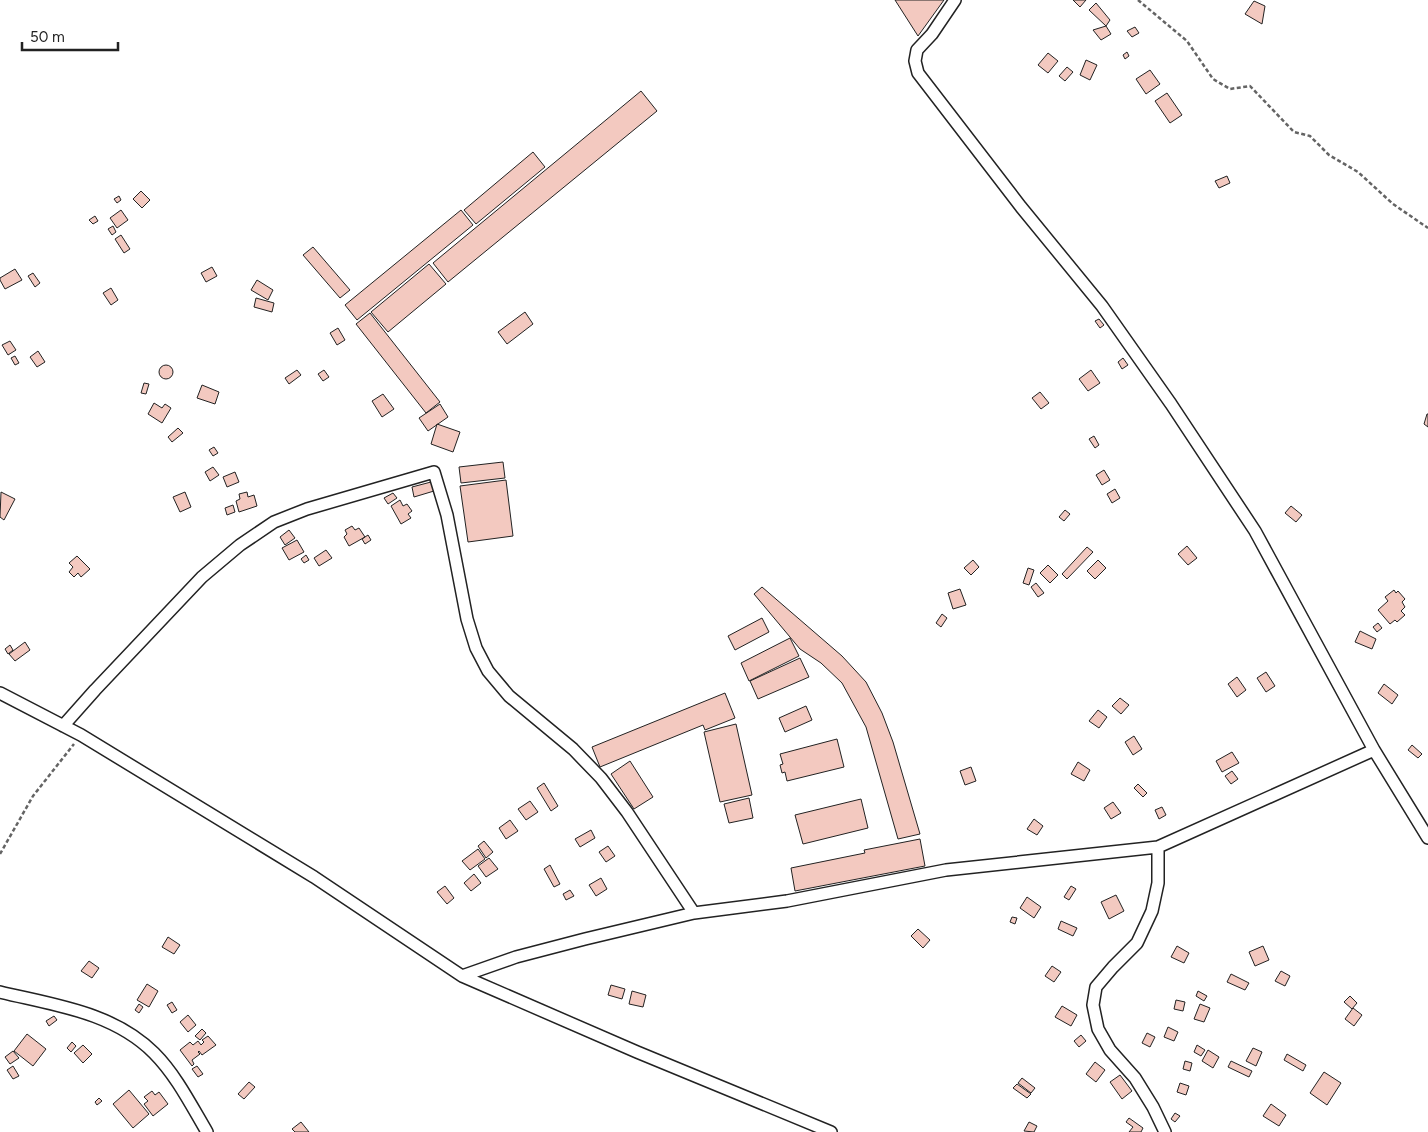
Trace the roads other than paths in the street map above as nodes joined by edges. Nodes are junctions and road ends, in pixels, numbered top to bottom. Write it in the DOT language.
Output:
graph roads {
  1 [pos="955,0"];
  2 [pos="0,693"];
  3 [pos="63,726"];
  4 [pos="1374,750"];
  5 [pos="1428,838"];
  6 [pos="1158,847"];
  7 [pos="694,913"];
  8 [pos="462,976"];
  9 [pos="0,992"];
  10 [pos="207,1132"];
  11 [pos="831,1132"];
  12 [pos="1165,1132"];
  1 -- 4 [label="street"];
  2 -- 3 [label="street"];
  3 -- 7 [label="street"];
  3 -- 8 [label="street"];
  4 -- 5 [label="street"];
  4 -- 6 [label="street"];
  6 -- 7 [label="street"];
  6 -- 12 [label="street"];
  7 -- 8 [label="street"];
  8 -- 11 [label="street"];
  9 -- 10 [label="street"];
}
